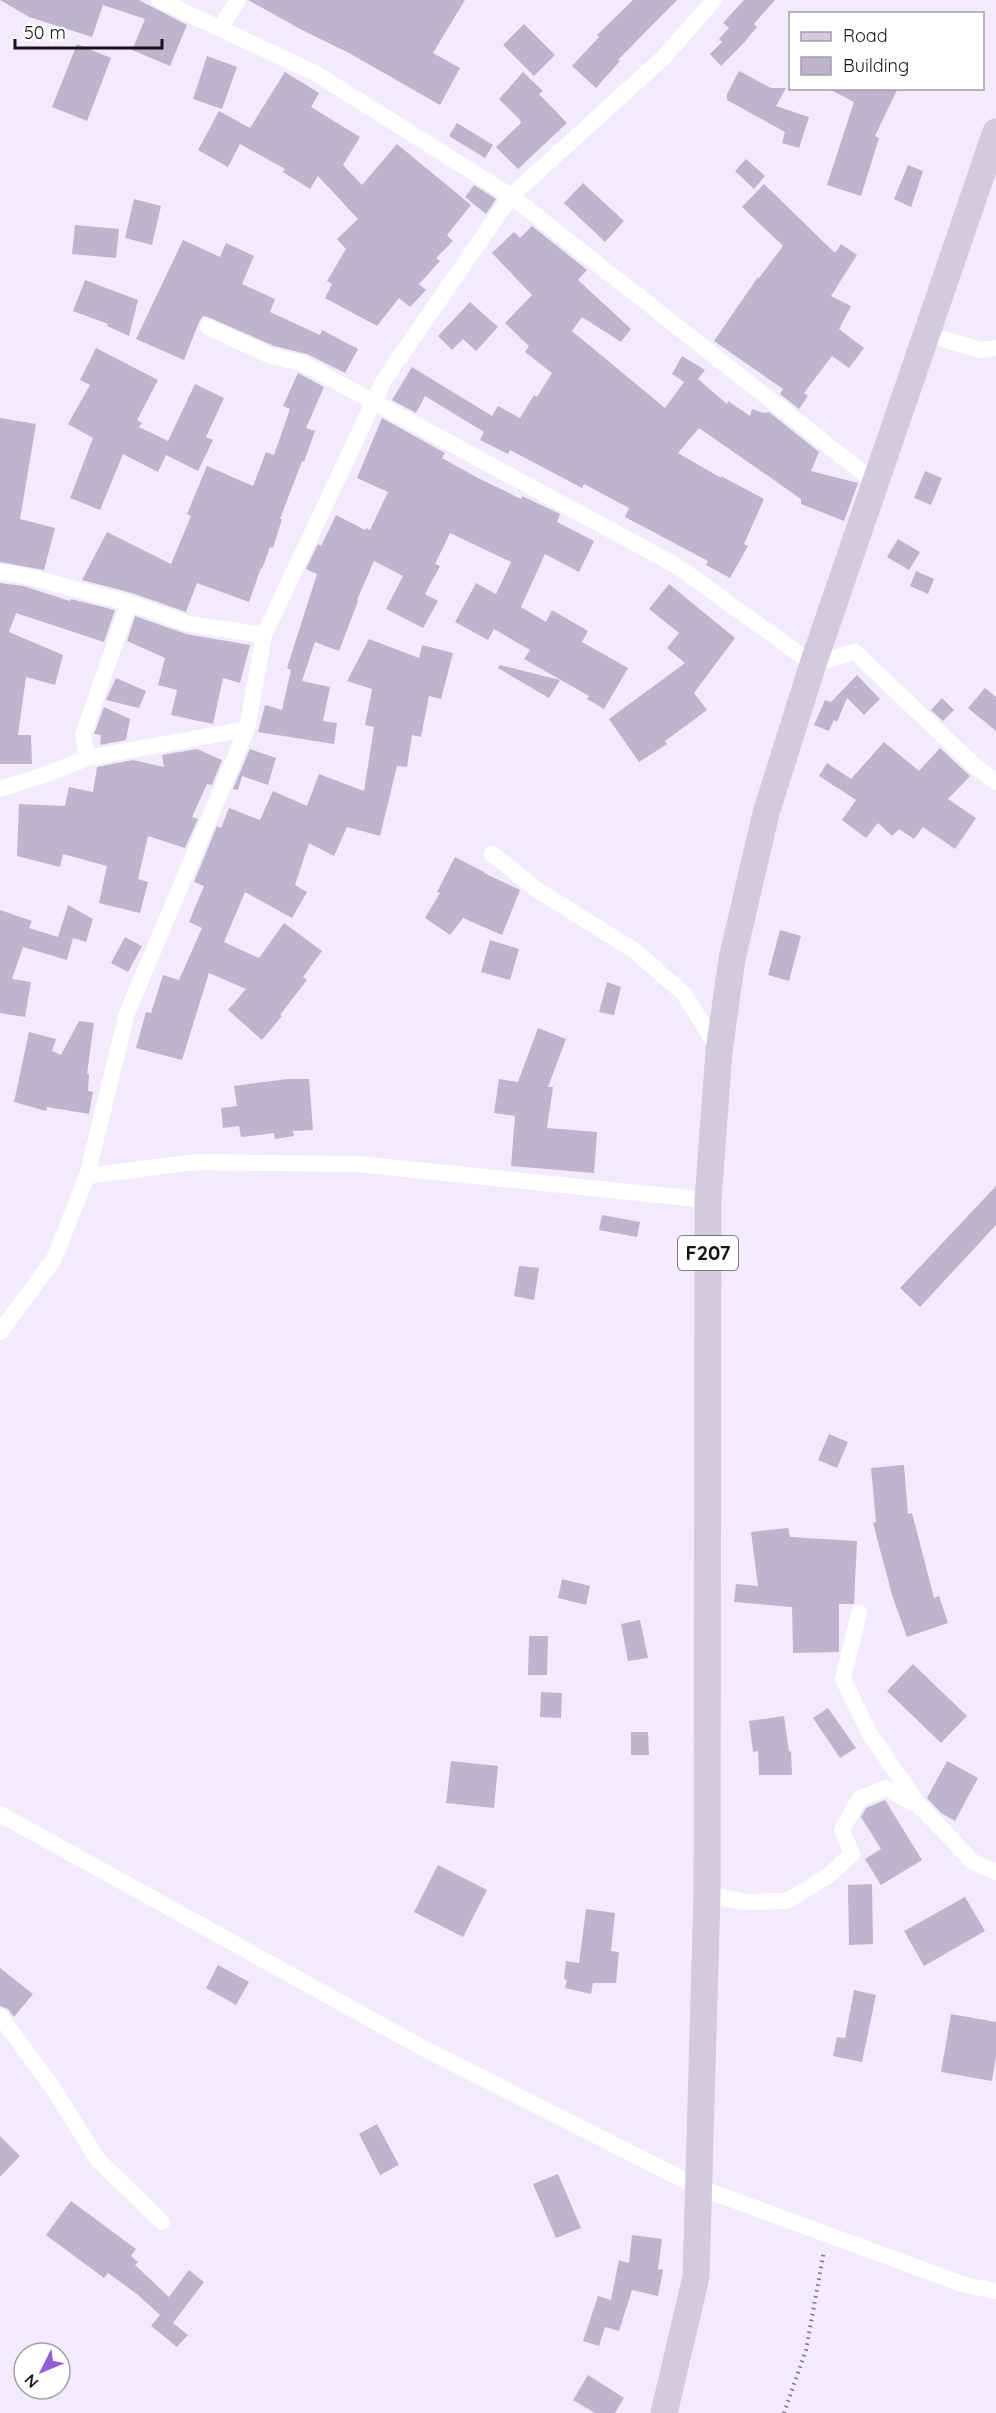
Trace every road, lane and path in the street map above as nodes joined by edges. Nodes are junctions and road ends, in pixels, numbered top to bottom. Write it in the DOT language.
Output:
graph roads {
  1 [pos="159,0"];
  2 [pos="238,0"];
  3 [pos="714,0"];
  4 [pos="220,27"];
  5 [pos="996,132"];
  6 [pos="511,196"];
  7 [pos="208,327"];
  8 [pos="927,335"];
  9 [pos="996,348"];
  10 [pos="374,401"];
  11 [pos="876,483"];
  12 [pos="0,572"];
  13 [pos="129,603"];
  14 [pos="264,635"];
  15 [pos="813,664"];
  16 [pos="247,729"];
  17 [pos="87,758"];
  18 [pos="996,782"];
  19 [pos="0,789"];
  20 [pos="492,854"];
  21 [pos="720,1051"];
  22 [pos="87,1176"];
  23 [pos="708,1200"];
  24 [pos="0,1332"];
  25 [pos="859,1612"];
  26 [pos="919,1805"];
  27 [pos="0,1814"];
  28 [pos="996,1872"];
  29 [pos="706,1895"];
  30 [pos="0,2016"];
  31 [pos="698,2187"];
  32 [pos="162,2222"];
  33 [pos="828,2233"];
  34 [pos="996,2291"];
  35 [pos="664,2413"];
  36 [pos="784,2413"];
  1 -- 4 [label="street"];
  2 -- 4 [label="street"];
  3 -- 6 [label="street"];
  4 -- 6 [label="street"];
  5 -- 8 [label="main road, F207"];
  6 -- 10 [label="street"];
  6 -- 11 [label="street"];
  7 -- 10 [label="street"];
  8 -- 9 [label="street"];
  8 -- 11 [label="main road, F207"];
  10 -- 14 [label="street"];
  10 -- 15 [label="street"];
  11 -- 15 [label="main road, F207"];
  12 -- 13 [label="street"];
  13 -- 14 [label="street"];
  13 -- 17 [label="street"];
  14 -- 16 [label="street"];
  15 -- 18 [label="street"];
  15 -- 21 [label="main road, F207"];
  16 -- 17 [label="street"];
  16 -- 22 [label="street"];
  17 -- 19 [label="street"];
  20 -- 21 [label="street"];
  21 -- 23 [label="main road, F207"];
  22 -- 23 [label="street"];
  22 -- 24 [label="street"];
  23 -- 29 [label="main road, F207"];
  25 -- 26 [label="street"];
  26 -- 28 [label="street"];
  26 -- 29 [label="street"];
  27 -- 31 [label="street"];
  29 -- 31 [label="main road, F207"];
  30 -- 32 [label="street"];
  31 -- 33 [label="street"];
  31 -- 35 [label="main road, F207"];
  33 -- 34 [label="street"];
  33 -- 36 [label="path"];
}
